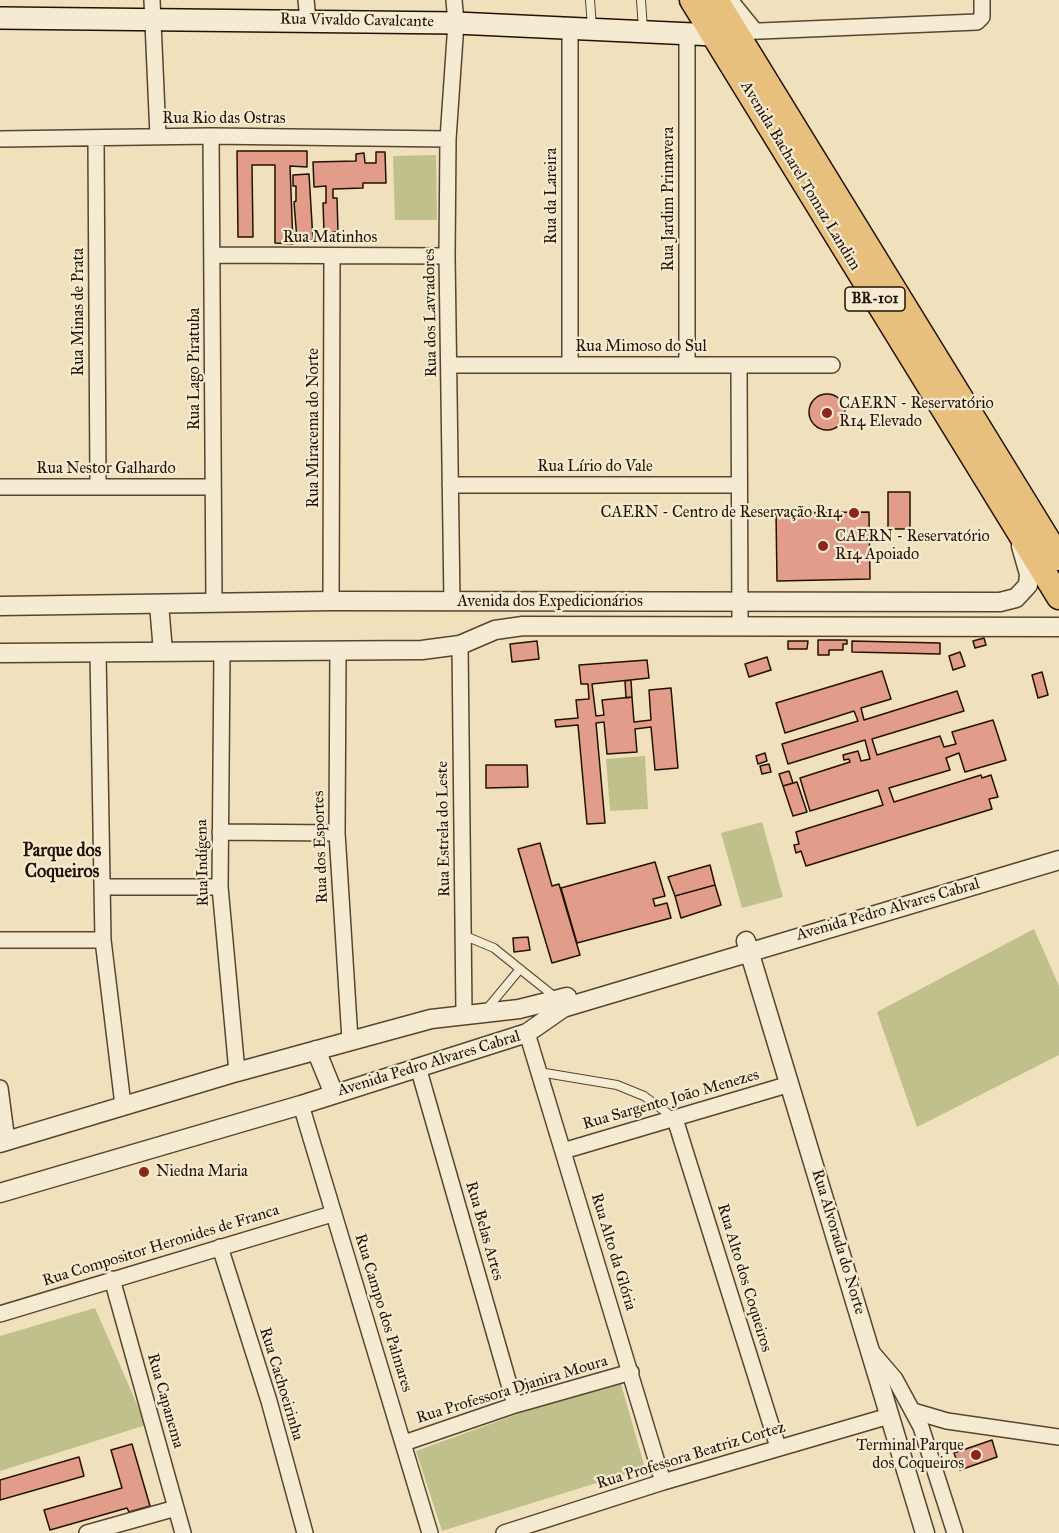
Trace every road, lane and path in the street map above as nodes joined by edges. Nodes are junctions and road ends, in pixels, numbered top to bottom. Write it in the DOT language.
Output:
graph roads {
  1 [pos="454,0"];
  2 [pos="590,0"];
  3 [pos="641,0"];
  4 [pos="692,0"];
  5 [pos="716,0"];
  6 [pos="730,0"];
  7 [pos="982,0"];
  8 [pos="153,9"];
  9 [pos="307,10"];
  10 [pos="0,18"];
  11 [pos="456,23"];
  12 [pos="570,27"];
  13 [pos="592,28"];
  14 [pos="643,31"];
  15 [pos="687,33"];
  16 [pos="735,33"];
  17 [pos="158,136"];
  18 [pos="211,136"];
  19 [pos="96,138"];
  20 [pos="0,139"];
  21 [pos="448,139"];
  22 [pos="213,255"];
  23 [pos="332,256"];
  24 [pos="447,256"];
  25 [pos="687,364"];
  26 [pos="450,365"];
  27 [pos="570,365"];
  28 [pos="832,365"];
  29 [pos="739,366"];
  30 [pos="450,485"];
  31 [pos="739,485"];
  32 [pos="0,487"];
  33 [pos="98,487"];
  34 [pos="212,487"];
  35 [pos="1013,521"];
  36 [pos="1059,558"];
  37 [pos="1059,597"];
  38 [pos="331,600"];
  39 [pos="452,602"];
  40 [pos="909,602"];
  41 [pos="214,603"];
  42 [pos="740,603"];
  43 [pos="159,604"];
  44 [pos="0,606"];
  45 [pos="740,626"];
  46 [pos="909,626"];
  47 [pos="1059,627"];
  48 [pos="460,645"];
  49 [pos="163,652"];
  50 [pos="222,652"];
  51 [pos="338,652"];
  52 [pos="0,653"];
  53 [pos="98,653"];
  54 [pos="220,832"];
  55 [pos="337,833"];
  56 [pos="1059,848"];
  57 [pos="1059,860"];
  58 [pos="103,887"];
  59 [pos="220,887"];
  60 [pos="463,935"];
  61 [pos="0,940"];
  62 [pos="103,940"];
  63 [pos="748,946"];
  64 [pos="520,969"];
  65 [pos="561,1004"];
  66 [pos="464,1014"];
  67 [pos="483,1014"];
  68 [pos="527,1034"];
  69 [pos="350,1041"];
  70 [pos="316,1050"];
  71 [pos="418,1067"];
  72 [pos="237,1072"];
  73 [pos="539,1072"];
  74 [pos="790,1084"];
  75 [pos="0,1088"];
  76 [pos="334,1094"];
  77 [pos="123,1105"];
  78 [pos="301,1105"];
  79 [pos="675,1119"];
  80 [pos="3,1142"];
  81 [pos="562,1151"];
  82 [pos="0,1193"];
  83 [pos="332,1214"];
  84 [pos="220,1247"];
  85 [pos="112,1279"];
  86 [pos="1,1309"];
  87 [pos="871,1351"];
  88 [pos="631,1372"];
  89 [pos="515,1405"];
  90 [pos="913,1412"];
  91 [pos="889,1416"];
  92 [pos="1059,1437"];
  93 [pos="404,1443"];
  94 [pos="778,1447"];
  95 [pos="663,1482"];
  96 [pos="176,1508"];
  97 [pos="87,1533"];
  98 [pos="183,1533"];
  99 [pos="305,1533"];
  100 [pos="430,1533"];
  101 [pos="504,1533"];
  102 [pos="924,1533"];
  103 [pos="955,1533"];
  1 -- 11 [label="street, Rua dos Lavradores"];
  2 -- 13 [label="lane"];
  3 -- 14 [label="lane"];
  4 -- 16 [label="highway, Avenida Bacharel Tomaz Landim / BR-101"];
  5 -- 16 [label="highway, Avenida Bacharel Tomaz Landim / BR-101"];
  6 -- 16 [label="street"];
  7 -- 16 [label="street"];
  8 -- 9 [label="main road, Rua Vivaldo Cavalcante"];
  8 -- 10 [label="main road, Rua Vivaldo Cavalcante"];
  8 -- 17 [label="street"];
  9 -- 11 [label="main road, Rua Vivaldo Cavalcante"];
  11 -- 12 [label="main road, Rua Vivaldo Cavalcante"];
  11 -- 21 [label="street, Rua dos Lavradores"];
  12 -- 13 [label="main road, Rua Vivaldo Cavalcante"];
  12 -- 27 [label="street, Rua da Lareira"];
  13 -- 14 [label="main road, Rua Vivaldo Cavalcante"];
  14 -- 15 [label="main road, Rua Vivaldo Cavalcante"];
  15 -- 16 [label="main road, Rua Vivaldo Cavalcante"];
  15 -- 25 [label="street, Rua Jardim Primavera"];
  16 -- 35 [label="highway, Avenida Bacharel Tomaz Landim / BR-101"];
  16 -- 36 [label="highway, Avenida Bacharel Tomaz Landim / BR-101"];
  17 -- 18 [label="street, Rua Rio das Ostras"];
  17 -- 19 [label="street, Rua Rio das Ostras"];
  18 -- 21 [label="street, Rua Rio das Ostras"];
  18 -- 22 [label="street, Rua Lago Piratuba"];
  19 -- 20 [label="street, Rua Rio das Ostras"];
  19 -- 33 [label="street, Rua Minas de Prata"];
  21 -- 24 [label="street, Rua dos Lavradores"];
  22 -- 23 [label="street, Rua Matinhos"];
  22 -- 34 [label="street, Rua Lago Piratuba"];
  23 -- 24 [label="street, Rua Matinhos"];
  23 -- 38 [label="street, Rua Miracema do Norte"];
  24 -- 26 [label="street, Rua dos Lavradores"];
  25 -- 27 [label="street, Rua Mimoso do Sul"];
  25 -- 29 [label="street, Rua Mimoso do Sul"];
  26 -- 27 [label="street, Rua Mimoso do Sul"];
  26 -- 30 [label="street, Rua dos Lavradores"];
  28 -- 29 [label="street, Rua Mimoso do Sul"];
  29 -- 31 [label="street"];
  30 -- 31 [label="street, Rua Lírio do Vale"];
  30 -- 39 [label="street, Rua dos Lavradores"];
  31 -- 42 [label="street"];
  32 -- 33 [label="street, Rua Nestor Galhardo"];
  33 -- 34 [label="street, Rua Nestor Galhardo"];
  34 -- 41 [label="street, Rua Lago Piratuba"];
  35 -- 37 [label="highway, Avenida Bacharel Tomaz Landim / BR-101"];
  35 -- 40 [label="street, Avenida dos Expedicionários"];
  38 -- 39 [label="street, Avenida dos Expedicionários"];
  38 -- 41 [label="street, Avenida dos Expedicionários"];
  39 -- 42 [label="street, Avenida dos Expedicionários"];
  40 -- 42 [label="street, Avenida dos Expedicionários"];
  40 -- 46 [label="street"];
  41 -- 43 [label="street, Avenida dos Expedicionários"];
  42 -- 45 [label="street"];
  43 -- 44 [label="street, Avenida dos Expedicionários"];
  43 -- 49 [label="street"];
  45 -- 46 [label="street, Avenida dos Expedicionários"];
  45 -- 48 [label="street, Avenida dos Expedicionários"];
  46 -- 47 [label="street, Avenida dos Expedicionários"];
  48 -- 51 [label="street, Avenida dos Expedicionários"];
  48 -- 60 [label="street, Rua Estrela do Leste"];
  49 -- 50 [label="street, Avenida dos Expedicionários"];
  49 -- 53 [label="street, Avenida dos Expedicionários"];
  50 -- 51 [label="street, Avenida dos Expedicionários"];
  50 -- 54 [label="street, Rua Indígena"];
  51 -- 55 [label="street, Rua dos Esportes"];
  52 -- 53 [label="street, Avenida dos Expedicionários"];
  53 -- 58 [label="street"];
  54 -- 55 [label="street"];
  54 -- 59 [label="street, Rua Indígena"];
  55 -- 69 [label="street, Rua dos Esportes"];
  56 -- 63 [label="street, Avenida Pedro Alvares Cabral"];
  57 -- 63 [label="street, Avenida Pedro Alvares Cabral"];
  58 -- 59 [label="street"];
  58 -- 62 [label="street"];
  59 -- 72 [label="street, Rua Indígena"];
  60 -- 64 [label="lane"];
  60 -- 66 [label="street, Rua Estrela do Leste"];
  61 -- 62 [label="street"];
  62 -- 77 [label="street"];
  63 -- 65 [label="street, Avenida Pedro Alvares Cabral"];
  63 -- 74 [label="street, Rua Alvorada do Norte"];
  64 -- 65 [label="lane"];
  64 -- 67 [label="lane"];
  65 -- 67 [label="street, Avenida Pedro Alvares Cabral"];
  65 -- 68 [label="street, Avenida Pedro Alvares Cabral"];
  66 -- 67 [label="street, Avenida Pedro Alvares Cabral"];
  66 -- 69 [label="street, Avenida Pedro Alvares Cabral"];
  68 -- 71 [label="street, Avenida Pedro Alvares Cabral"];
  68 -- 73 [label="street, Rua Alto da Glória"];
  69 -- 70 [label="street, Avenida Pedro Alvares Cabral"];
  70 -- 72 [label="street, Avenida Pedro Alvares Cabral"];
  70 -- 76 [label="street"];
  71 -- 76 [label="street, Avenida Pedro Alvares Cabral"];
  71 -- 89 [label="street, Rua Belas Artes"];
  72 -- 77 [label="street, Avenida Pedro Alvares Cabral"];
  73 -- 79 [label="lane"];
  73 -- 81 [label="street, Rua Alto da Glória"];
  74 -- 79 [label="street, Rua Sargento João Menezes"];
  74 -- 87 [label="street, Rua Alvorada do Norte"];
  75 -- 80 [label="street"];
  76 -- 78 [label="street, Avenida Pedro Alvares Cabral"];
  77 -- 80 [label="street, Avenida Pedro Alvares Cabral"];
  78 -- 82 [label="street, Avenida Pedro Alvares Cabral"];
  78 -- 83 [label="street, Rua Campo dos Palmares"];
  79 -- 81 [label="street, Rua Sargento João Menezes"];
  79 -- 94 [label="street, Rua Alto dos Coqueiros"];
  81 -- 88 [label="street, Rua Alto da Glória"];
  83 -- 84 [label="street, Rua Compositor Heronides de Franca"];
  83 -- 93 [label="street, Rua Campo dos Palmares"];
  84 -- 85 [label="street, Rua Compositor Heronides de Franca"];
  84 -- 99 [label="street, Rua Cachoeirinha"];
  85 -- 86 [label="street, Rua Compositor Heronides de Franca"];
  85 -- 96 [label="street, Rua Capanema"];
  87 -- 90 [label="street"];
  87 -- 91 [label="street, Rua Alvorada do Norte"];
  88 -- 89 [label="street, Rua Professora Djanira Moura"];
  88 -- 95 [label="street, Rua Alto da Glória"];
  89 -- 93 [label="street, Rua Professora Djanira Moura"];
  90 -- 92 [label="street"];
  90 -- 103 [label="street"];
  91 -- 94 [label="street, Rua Professora Beatriz Cortez"];
  91 -- 102 [label="street, Rua Alvorada do Norte"];
  93 -- 100 [label="street, Rua Campo dos Palmares"];
  94 -- 95 [label="street, Rua Professora Beatriz Cortez"];
  95 -- 101 [label="street, Rua Professora Beatriz Cortez"];
  96 -- 97 [label="street"];
  96 -- 98 [label="street, Rua Capanema"];
}
